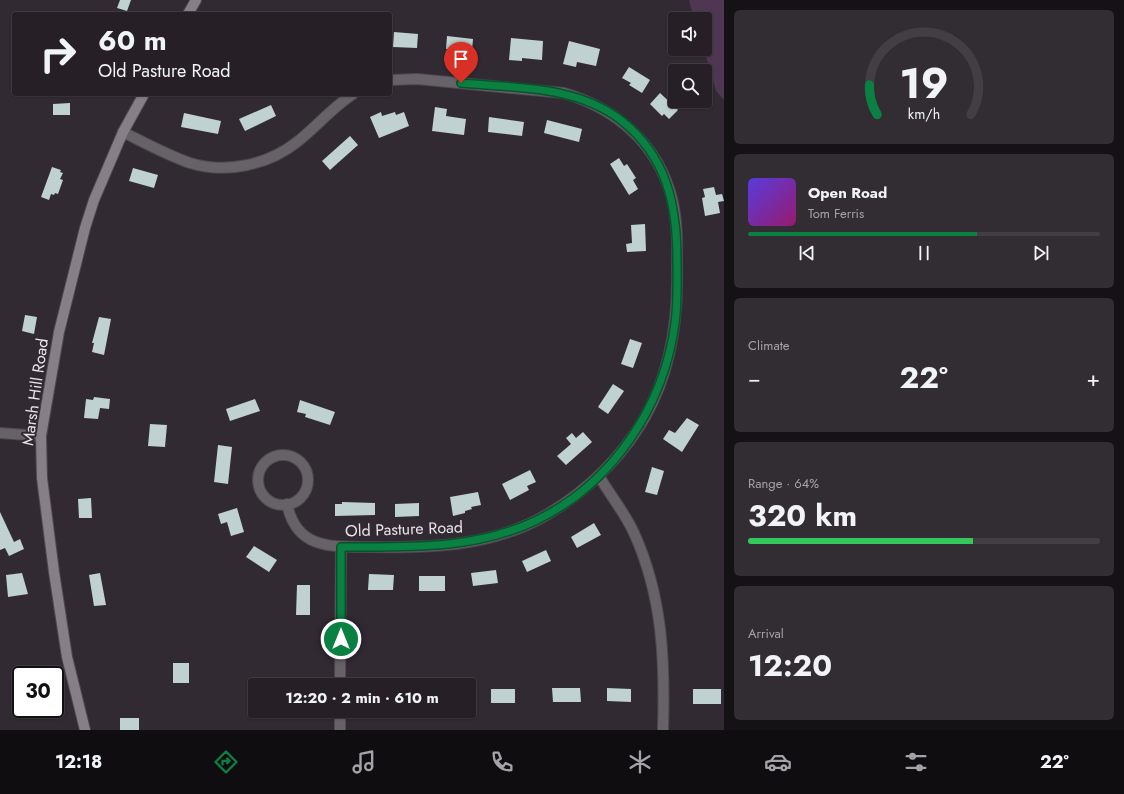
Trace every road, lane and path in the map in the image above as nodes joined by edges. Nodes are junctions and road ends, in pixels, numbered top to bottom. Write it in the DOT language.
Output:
graph roads {
  1 [pos="196,0"];
  2 [pos="189,12"];
  3 [pos="392,80"];
  4 [pos="143,96"];
  5 [pos="351,96"];
  6 [pos="123,132"];
  7 [pos="0,433"];
  8 [pos="41,436"];
  9 [pos="599,476"];
  10 [pos="287,504"];
  11 [pos="341,547"];
  12 [pos="340,678"];
  13 [pos="340,718"];
  14 [pos="85,730"];
  15 [pos="340,730"];
  16 [pos="663,730"];
  1 -- 2 [label="street"];
  3 -- 9 [label="street, Old Pasture Road"];
  4 -- 6 [label="street, Marsh Hill Road"];
  5 -- 6 [label="street"];
  6 -- 8 [label="street, Marsh Hill Road"];
  7 -- 8 [label="street"];
  8 -- 14 [label="street, Marsh Hill Road"];
  9 -- 11 [label="street, Old Pasture Road"];
  9 -- 16 [label="street"];
  10 -- 10 [label="street"];
  10 -- 11 [label="street, Old Pasture Road"];
  11 -- 12 [label="street"];
  13 -- 15 [label="street"];
}
